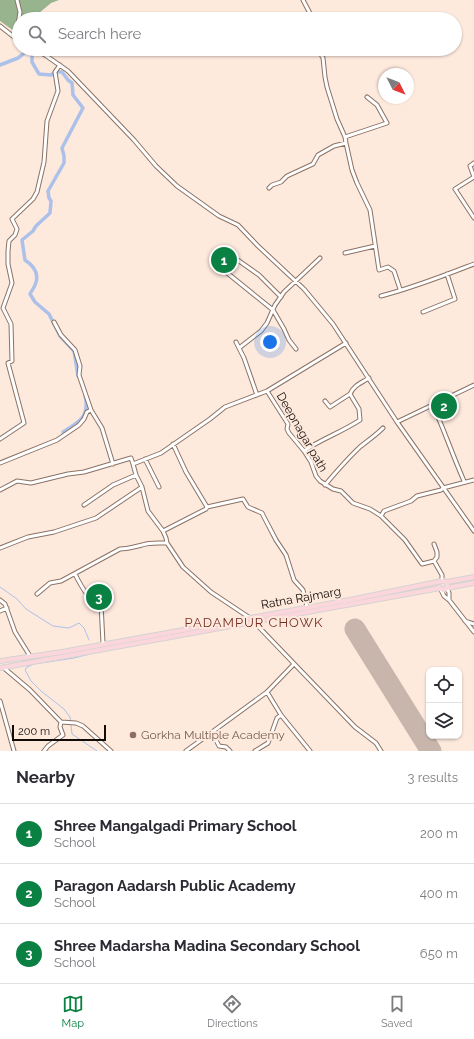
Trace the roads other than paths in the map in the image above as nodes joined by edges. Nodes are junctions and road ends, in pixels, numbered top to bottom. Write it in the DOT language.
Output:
graph roads {
  1 [pos="17,0"];
  2 [pos="303,0"];
  3 [pos="20,12"];
  4 [pos="309,12"];
  5 [pos="0,26"];
  6 [pos="12,36"];
  7 [pos="46,56"];
  8 [pos="322,56"];
  9 [pos="60,66"];
  10 [pos="366,97"];
  11 [pos="345,137"];
  12 [pos="346,143"];
  13 [pos="474,163"];
  14 [pos="269,188"];
  15 [pos="474,218"];
  16 [pos="375,246"];
  17 [pos="345,253"];
  18 [pos="232,256"];
  19 [pos="320,258"];
  20 [pos="474,264"];
  21 [pos="226,272"];
  22 [pos="447,274"];
  23 [pos="296,280"];
  24 [pos="400,289"];
  25 [pos="281,296"];
  26 [pos="381,296"];
  27 [pos="273,310"];
  28 [pos="423,312"];
  29 [pos="54,322"];
  30 [pos="236,342"];
  31 [pos="346,343"];
  32 [pos="239,348"];
  33 [pos="296,349"];
  34 [pos="369,378"];
  35 [pos="474,385"];
  36 [pos="267,391"];
  37 [pos="350,394"];
  38 [pos="257,395"];
  39 [pos="325,402"];
  40 [pos="433,405"];
  41 [pos="91,410"];
  42 [pos="397,422"];
  43 [pos="383,428"];
  44 [pos="0,439"];
  45 [pos="173,444"];
  46 [pos="304,451"];
  47 [pos="146,459"];
  48 [pos="0,463"];
  49 [pos="113,464"];
  50 [pos="133,464"];
  51 [pos="136,475"];
  52 [pos="474,480"];
  53 [pos="464,482"];
  54 [pos="325,485"];
  55 [pos="158,486"];
  56 [pos="142,487"];
  57 [pos="443,488"];
  58 [pos="0,490"];
  59 [pos="84,505"];
  60 [pos="207,507"];
  61 [pos="381,516"];
  62 [pos="163,531"];
  63 [pos="474,531"];
  64 [pos="167,543"];
  65 [pos="434,544"];
  66 [pos="0,548"];
  67 [pos="434,561"];
  68 [pos="75,574"];
  69 [pos="474,576"];
  70 [pos="443,582"];
  71 [pos="474,583"];
  72 [pos="447,588"];
  73 [pos="440,589"];
  74 [pos="37,594"];
  75 [pos="0,600"];
  76 [pos="449,600"];
  77 [pos="307,607"];
  78 [pos="7,608"];
  79 [pos="0,611"];
  80 [pos="249,618"];
  81 [pos="465,621"];
  82 [pos="254,622"];
  83 [pos="474,624"];
  84 [pos="474,632"];
  85 [pos="103,643"];
  86 [pos="30,656"];
  87 [pos="0,662"];
  88 [pos="294,664"];
  89 [pos="1,668"];
  90 [pos="267,692"];
  91 [pos="0,701"];
  92 [pos="281,715"];
  93 [pos="60,722"];
  94 [pos="212,732"];
  95 [pos="380,749"];
  96 [pos="14,751"];
  97 [pos="44,751"];
  98 [pos="111,751"];
  99 [pos="186,751"];
  100 [pos="230,751"];
  101 [pos="255,751"];
  102 [pos="310,751"];
  103 [pos="375,751"];
  1 -- 3 [label="street"];
  2 -- 4 [label="street"];
  5 -- 6 [label="street"];
  7 -- 9 [label="street"];
  8 -- 11 [label="street"];
  9 -- 23 [label="street"];
  9 -- 44 [label="street"];
  10 -- 11 [label="street"];
  11 -- 12 [label="street"];
  12 -- 14 [label="street"];
  12 -- 16 [label="street"];
  13 -- 15 [label="street"];
  16 -- 17 [label="street"];
  16 -- 24 [label="street"];
  18 -- 25 [label="street"];
  19 -- 23 [label="street"];
  20 -- 22 [label="street"];
  21 -- 27 [label="street"];
  22 -- 24 [label="street"];
  22 -- 28 [label="street"];
  23 -- 25 [label="street"];
  23 -- 31 [label="street"];
  24 -- 26 [label="street"];
  25 -- 27 [label="street"];
  27 -- 32 [label="street"];
  27 -- 33 [label="street"];
  29 -- 41 [label="street"];
  30 -- 32 [label="street"];
  31 -- 34 [label="street"];
  31 -- 36 [label="street"];
  32 -- 38 [label="street"];
  34 -- 37 [label="street"];
  34 -- 42 [label="street"];
  35 -- 40 [label="street"];
  36 -- 38 [label="street"];
  36 -- 46 [label="street, Deepnagar path"];
  37 -- 39 [label="street"];
  37 -- 46 [label="street"];
  38 -- 45 [label="street"];
  40 -- 42 [label="street"];
  40 -- 53 [label="street"];
  41 -- 48 [label="street"];
  41 -- 49 [label="street"];
  42 -- 57 [label="street"];
  43 -- 54 [label="street"];
  45 -- 47 [label="street"];
  45 -- 60 [label="street"];
  46 -- 54 [label="street, Deepnagar path"];
  47 -- 50 [label="street"];
  47 -- 55 [label="street"];
  49 -- 50 [label="street"];
  49 -- 58 [label="street"];
  50 -- 51 [label="street"];
  51 -- 56 [label="street"];
  51 -- 59 [label="street"];
  52 -- 53 [label="street"];
  53 -- 57 [label="street"];
  54 -- 61 [label="street, Deepnagar path"];
  56 -- 62 [label="street"];
  56 -- 66 [label="street"];
  57 -- 61 [label="street"];
  57 -- 63 [label="street"];
  60 -- 62 [label="street"];
  60 -- 77 [label="street"];
  61 -- 67 [label="street, Deepnagar path"];
  62 -- 64 [label="street"];
  64 -- 68 [label="street"];
  64 -- 80 [label="street"];
  65 -- 67 [label="street"];
  67 -- 70 [label="street"];
  68 -- 74 [label="street"];
  68 -- 85 [label="street"];
  69 -- 70 [label="main road, Ratna Rajmarg"];
  70 -- 72 [label="main road"];
  70 -- 73 [label="main road"];
  70 -- 77 [label="main road, Ratna Rajmarg"];
  71 -- 72 [label="main road, Ratna Rajmarg"];
  72 -- 73 [label="main road, Ratna Rajmarg"];
  72 -- 76 [label="street"];
  73 -- 76 [label="street"];
  73 -- 82 [label="main road, Ratna Rajmarg"];
  75 -- 78 [label="street"];
  76 -- 81 [label="street"];
  77 -- 80 [label="main road, Ratna Rajmarg"];
  78 -- 79 [label="street"];
  78 -- 86 [label="street"];
  80 -- 82 [label="street"];
  80 -- 85 [label="main road, Ratna Rajmarg"];
  81 -- 83 [label="street"];
  81 -- 84 [label="street"];
  82 -- 88 [label="street"];
  82 -- 89 [label="main road, Ratna Rajmarg"];
  85 -- 86 [label="main road, Ratna Rajmarg"];
  86 -- 87 [label="main road, Ratna Rajmarg"];
  87 -- 89 [label="main road, Ratna Rajmarg"];
  88 -- 90 [label="street"];
  88 -- 95 [label="street"];
  89 -- 93 [label="street"];
  90 -- 92 [label="street"];
  90 -- 94 [label="street"];
  91 -- 96 [label="street"];
  92 -- 101 [label="street"];
  92 -- 102 [label="street"];
  93 -- 97 [label="street"];
  93 -- 98 [label="street"];
  94 -- 99 [label="street"];
  94 -- 100 [label="street"];
  95 -- 103 [label="street"];
}
